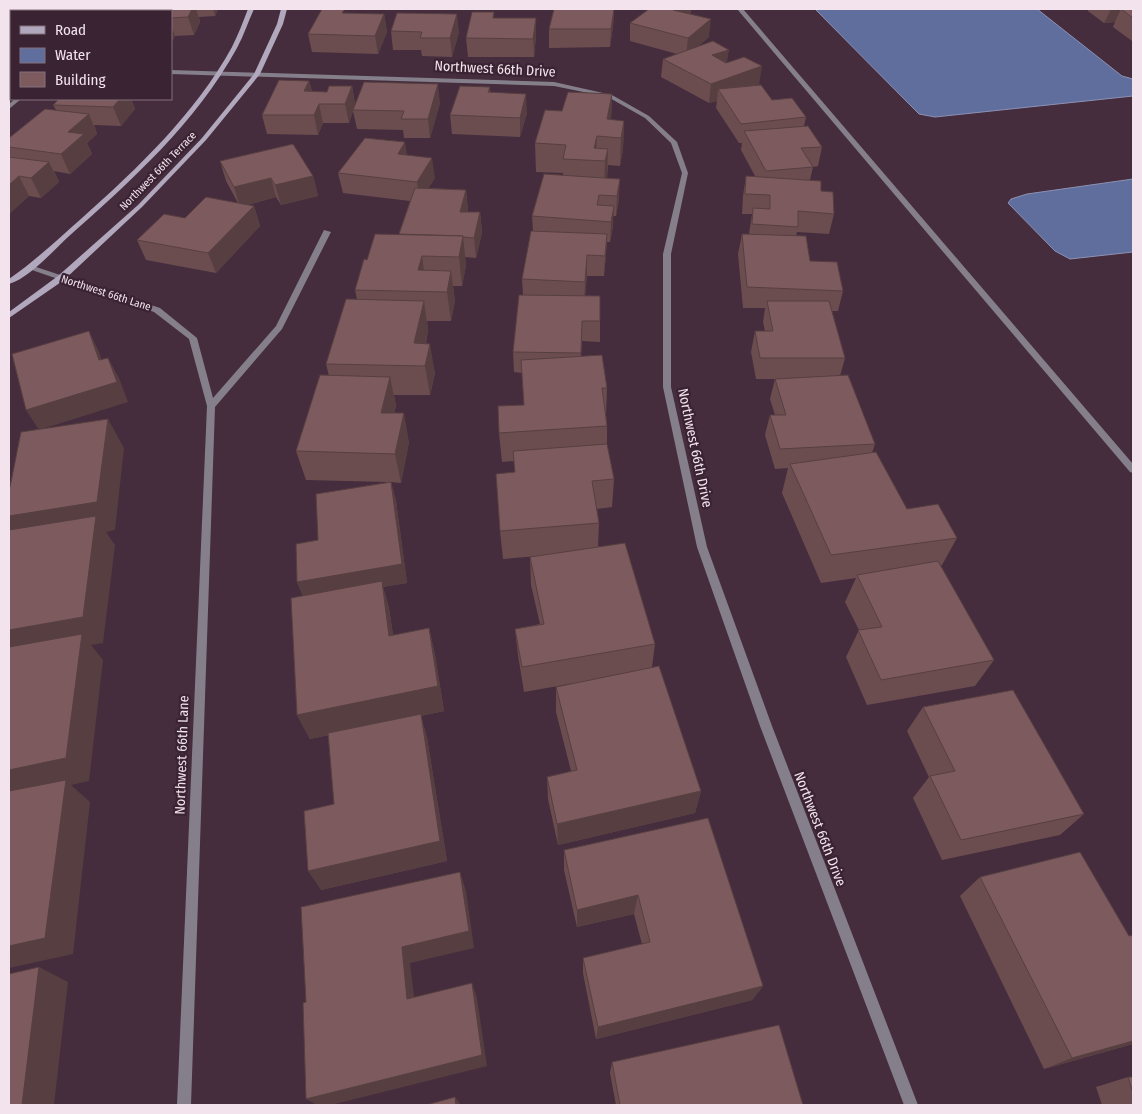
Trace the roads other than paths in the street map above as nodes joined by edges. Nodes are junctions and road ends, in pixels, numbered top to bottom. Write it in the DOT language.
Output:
graph roads {
  1 [pos="251,9"];
  2 [pos="284,9"];
  3 [pos="740,9"];
  4 [pos="172,72"];
  5 [pos="220,73"];
  6 [pos="257,74"];
  7 [pos="327,232"];
  8 [pos="30,268"];
  9 [pos="61,278"];
  10 [pos="9,282"];
  11 [pos="9,316"];
  12 [pos="211,406"];
  13 [pos="1133,470"];
  14 [pos="184,1105"];
  15 [pos="911,1105"];
  1 -- 5 [label="street, Northwest 66th Terrace"];
  2 -- 6 [label="street, Northwest 66th Terrace"];
  3 -- 13 [label="street"];
  4 -- 5 [label="street, Northwest 66th Drive"];
  5 -- 6 [label="street, Northwest 66th Drive"];
  5 -- 8 [label="street, Northwest 66th Terrace"];
  6 -- 9 [label="street, Northwest 66th Terrace"];
  6 -- 15 [label="street, Northwest 66th Drive"];
  7 -- 12 [label="street"];
  8 -- 9 [label="street, Northwest 66th Lane"];
  8 -- 10 [label="street, Northwest 66th Terrace"];
  9 -- 11 [label="street, Northwest 66th Terrace"];
  9 -- 12 [label="street, Northwest 66th Lane"];
  12 -- 14 [label="street, Northwest 66th Lane"];
}
